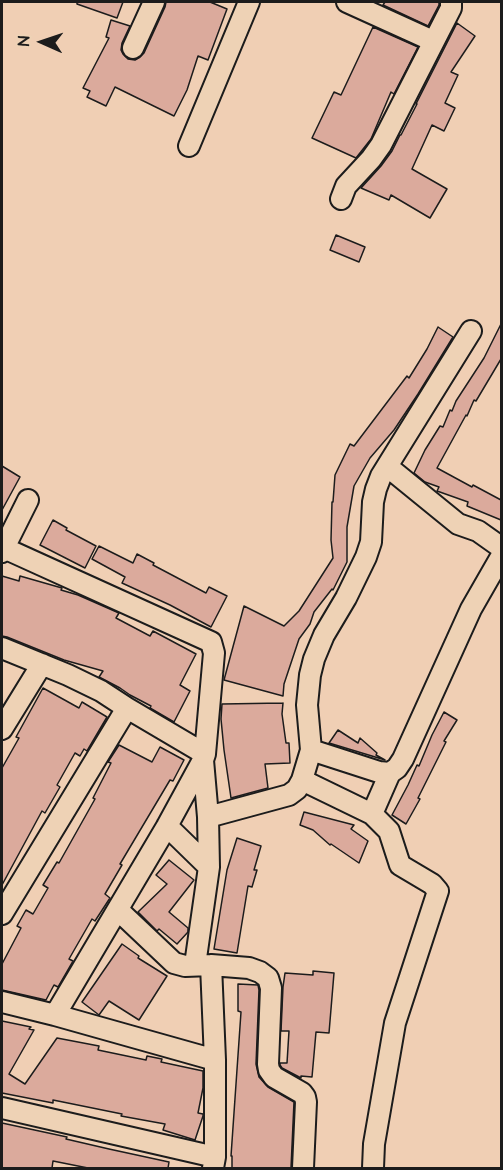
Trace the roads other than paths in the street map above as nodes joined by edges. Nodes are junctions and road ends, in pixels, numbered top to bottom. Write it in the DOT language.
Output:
graph roads {
  1 [pos="154,2"];
  2 [pos="249,2"];
  3 [pos="347,2"];
  4 [pos="451,2"];
  5 [pos="433,41"];
  6 [pos="133,48"];
  7 [pos="189,146"];
  8 [pos="341,199"];
  9 [pos="471,331"];
  10 [pos="388,467"];
  11 [pos="28,500"];
  12 [pos="501,548"];
  13 [pos="3,550"];
  14 [pos="501,555"];
  15 [pos="2,648"];
  16 [pos="42,664"];
  17 [pos="127,708"];
  18 [pos="2,729"];
  19 [pos="311,750"];
  20 [pos="204,757"];
  21 [pos="390,773"];
  22 [pos="303,780"];
  23 [pos="372,814"];
  24 [pos="208,817"];
  25 [pos="167,826"];
  26 [pos="208,867"];
  27 [pos="118,910"];
  28 [pos="2,912"];
  29 [pos="203,965"];
  30 [pos="2,1002"];
  31 [pos="56,1015"];
  32 [pos="215,1060"];
  33 [pos="2,1108"];
  34 [pos="214,1163"];
  35 [pos="303,1168"];
  36 [pos="373,1168"];
  1 -- 6 [label="street"];
  2 -- 7 [label="street"];
  3 -- 5 [label="street"];
  4 -- 5 [label="street"];
  5 -- 8 [label="street"];
  9 -- 10 [label="street"];
  10 -- 12 [label="street"];
  10 -- 19 [label="street"];
  11 -- 13 [label="street"];
  13 -- 20 [label="street"];
  14 -- 21 [label="street"];
  15 -- 16 [label="street"];
  16 -- 17 [label="street"];
  16 -- 18 [label="street"];
  17 -- 20 [label="street"];
  17 -- 28 [label="street"];
  19 -- 21 [label="street"];
  19 -- 22 [label="street"];
  20 -- 24 [label="street"];
  20 -- 25 [label="street"];
  21 -- 23 [label="street"];
  22 -- 23 [label="street"];
  22 -- 24 [label="street"];
  23 -- 36 [label="street"];
  24 -- 26 [label="street"];
  25 -- 26 [label="street"];
  25 -- 27 [label="street"];
  26 -- 29 [label="street"];
  27 -- 29 [label="street"];
  27 -- 31 [label="street"];
  29 -- 32 [label="street"];
  29 -- 35 [label="street"];
  30 -- 31 [label="street"];
  31 -- 32 [label="street"];
  32 -- 34 [label="street"];
  33 -- 34 [label="street"];
}
